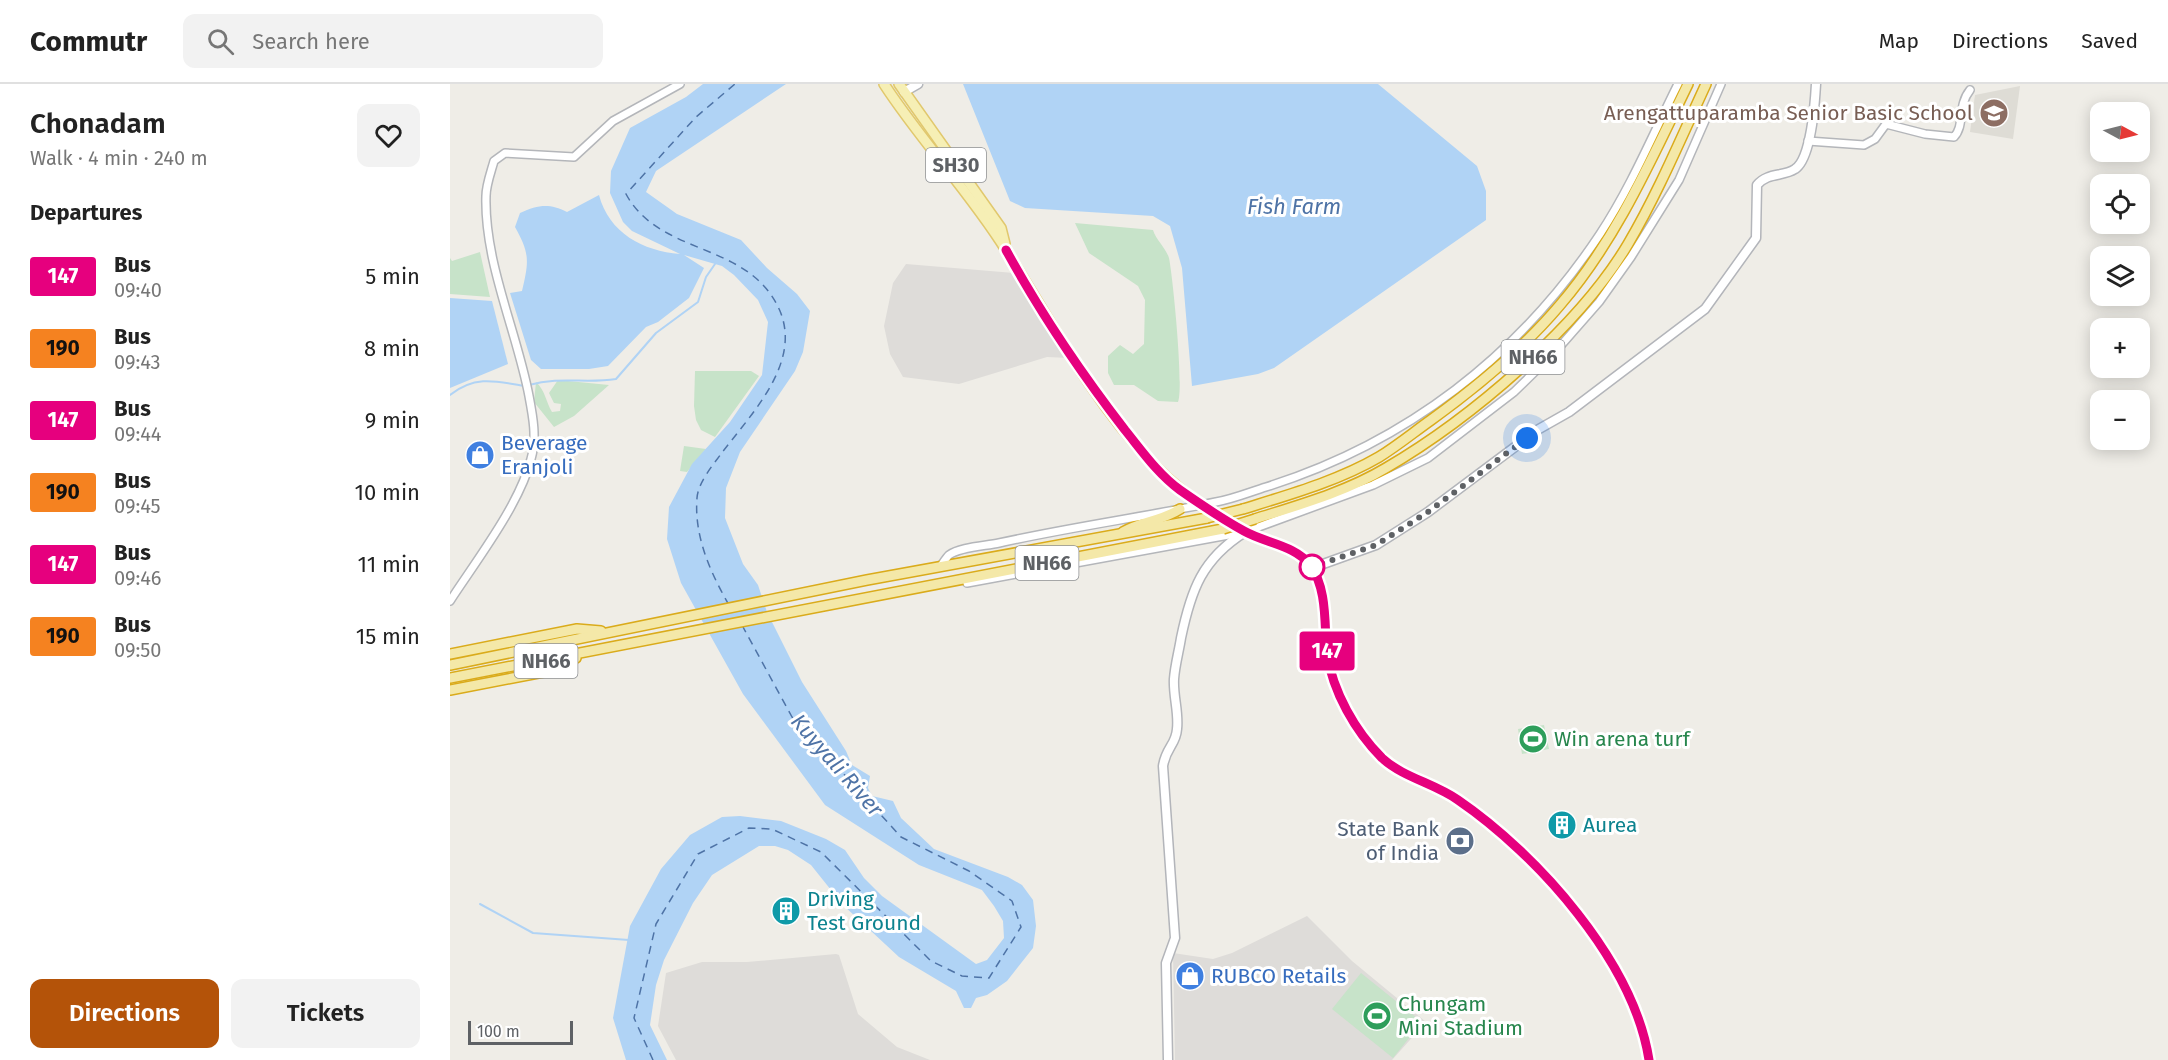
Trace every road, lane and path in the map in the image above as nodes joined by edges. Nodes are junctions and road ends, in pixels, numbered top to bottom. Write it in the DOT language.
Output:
graph roads {
  1 [pos="680,84"];
  2 [pos="918,84"];
  3 [pos="1678,84"];
  4 [pos="1688,84"];
  5 [pos="1706,84"];
  6 [pos="1721,84"];
  7 [pos="1816,84"];
  8 [pos="886,87"];
  9 [pos="902,88"];
  10 [pos="1970,90"];
  11 [pos="1808,141"];
  12 [pos="1006,250"];
  13 [pos="1202,505"];
  14 [pos="1180,508"];
  15 [pos="1245,532"];
  16 [pos="1119,535"];
  17 [pos="1195,542"];
  18 [pos="1153,543"];
  19 [pos="940,567"];
  20 [pos="1312,568"];
  21 [pos="954,581"];
  22 [pos="450,601"];
  23 [pos="612,632"];
  24 [pos="450,654"];
  25 [pos="583,654"];
  26 [pos="450,664"];
  27 [pos="450,678"];
  28 [pos="450,690"];
  29 [pos="1168,1060"];
  30 [pos="1649,1060"];
  1 -- 22 [label="street"];
  2 -- 9 [label="main road"];
  3 -- 13 [label="street"];
  4 -- 16 [label="highway, NH66, bridge"];
  5 -- 18 [label="highway, NH66, bridge"];
  6 -- 15 [label="street"];
  7 -- 11 [label="main road"];
  8 -- 12 [label="main road, sh30"];
  9 -- 12 [label="main road, SH30"];
  10 -- 11 [label="street"];
  11 -- 20 [label="main road"];
  12 -- 13 [label="main road, SH30"];
  13 -- 14 [label="street"];
  13 -- 15 [label="main road, SH30"];
  14 -- 16 [label="highway"];
  14 -- 19 [label="street"];
  15 -- 17 [label="street"];
  15 -- 20 [label="main road, SH30"];
  15 -- 29 [label="main road"];
  16 -- 19 [label="highway, NH66"];
  17 -- 18 [label="highway"];
  17 -- 21 [label="street"];
  18 -- 21 [label="highway, NH66"];
  19 -- 23 [label="highway, NH66"];
  20 -- 30 [label="main road"];
  21 -- 25 [label="highway, NH66"];
  23 -- 24 [label="highway"];
  23 -- 26 [label="highway, NH66"];
  25 -- 27 [label="highway, NH66"];
  25 -- 28 [label="highway"];
}
